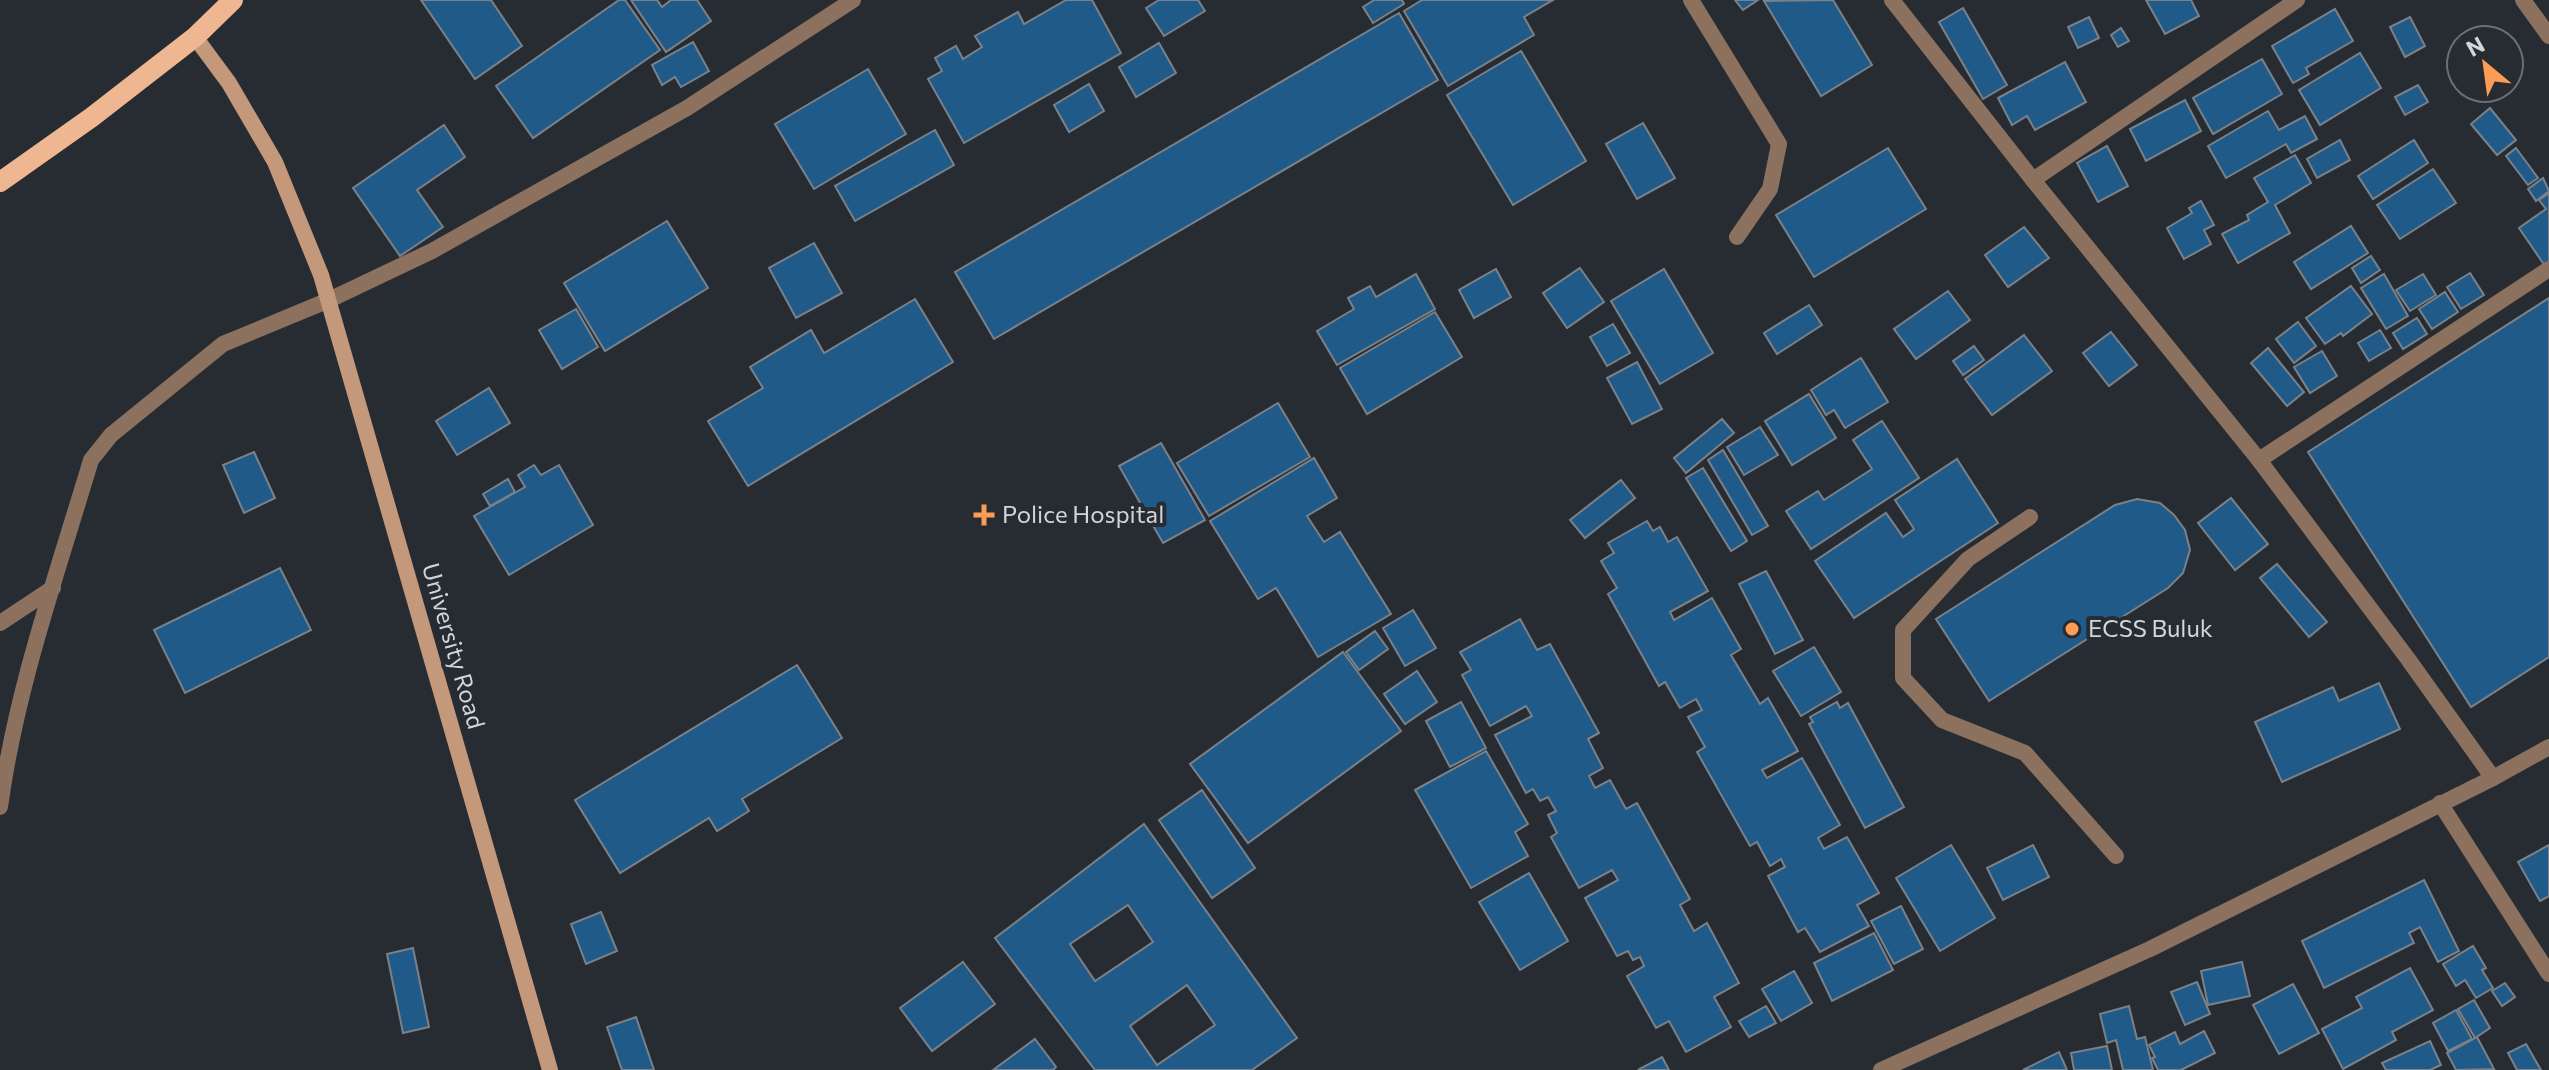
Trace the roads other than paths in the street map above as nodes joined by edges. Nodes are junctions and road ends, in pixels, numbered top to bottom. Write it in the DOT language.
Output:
graph roads {
  1 [pos="233,0"];
  2 [pos="853,0"];
  3 [pos="1691,0"];
  4 [pos="1892,0"];
  5 [pos="2297,0"];
  6 [pos="2523,0"];
  7 [pos="2549,36"];
  8 [pos="195,37"];
  9 [pos="2033,180"];
  10 [pos="0,182"];
  11 [pos="1737,237"];
  12 [pos="2549,269"];
  13 [pos="329,300"];
  14 [pos="2259,460"];
  15 [pos="2030,517"];
  16 [pos="53,588"];
  17 [pos="0,623"];
  18 [pos="2549,747"];
  19 [pos="2493,778"];
  20 [pos="2440,803"];
  21 [pos="0,807"];
  22 [pos="2116,856"];
  23 [pos="2549,974"];
  24 [pos="550,1070"];
  25 [pos="1881,1070"];
  1 -- 8 [label="main road"];
  2 -- 13 [label="street"];
  3 -- 11 [label="street"];
  4 -- 9 [label="street"];
  5 -- 9 [label="street"];
  6 -- 7 [label="street"];
  8 -- 10 [label="main road"];
  8 -- 13 [label="main road, University Road"];
  9 -- 14 [label="street"];
  12 -- 14 [label="street"];
  13 -- 16 [label="street"];
  13 -- 24 [label="main road, University Road"];
  14 -- 19 [label="street"];
  15 -- 22 [label="street"];
  16 -- 17 [label="street"];
  16 -- 21 [label="street"];
  18 -- 19 [label="street"];
  19 -- 20 [label="street"];
  20 -- 23 [label="street"];
  20 -- 25 [label="street"];
}
